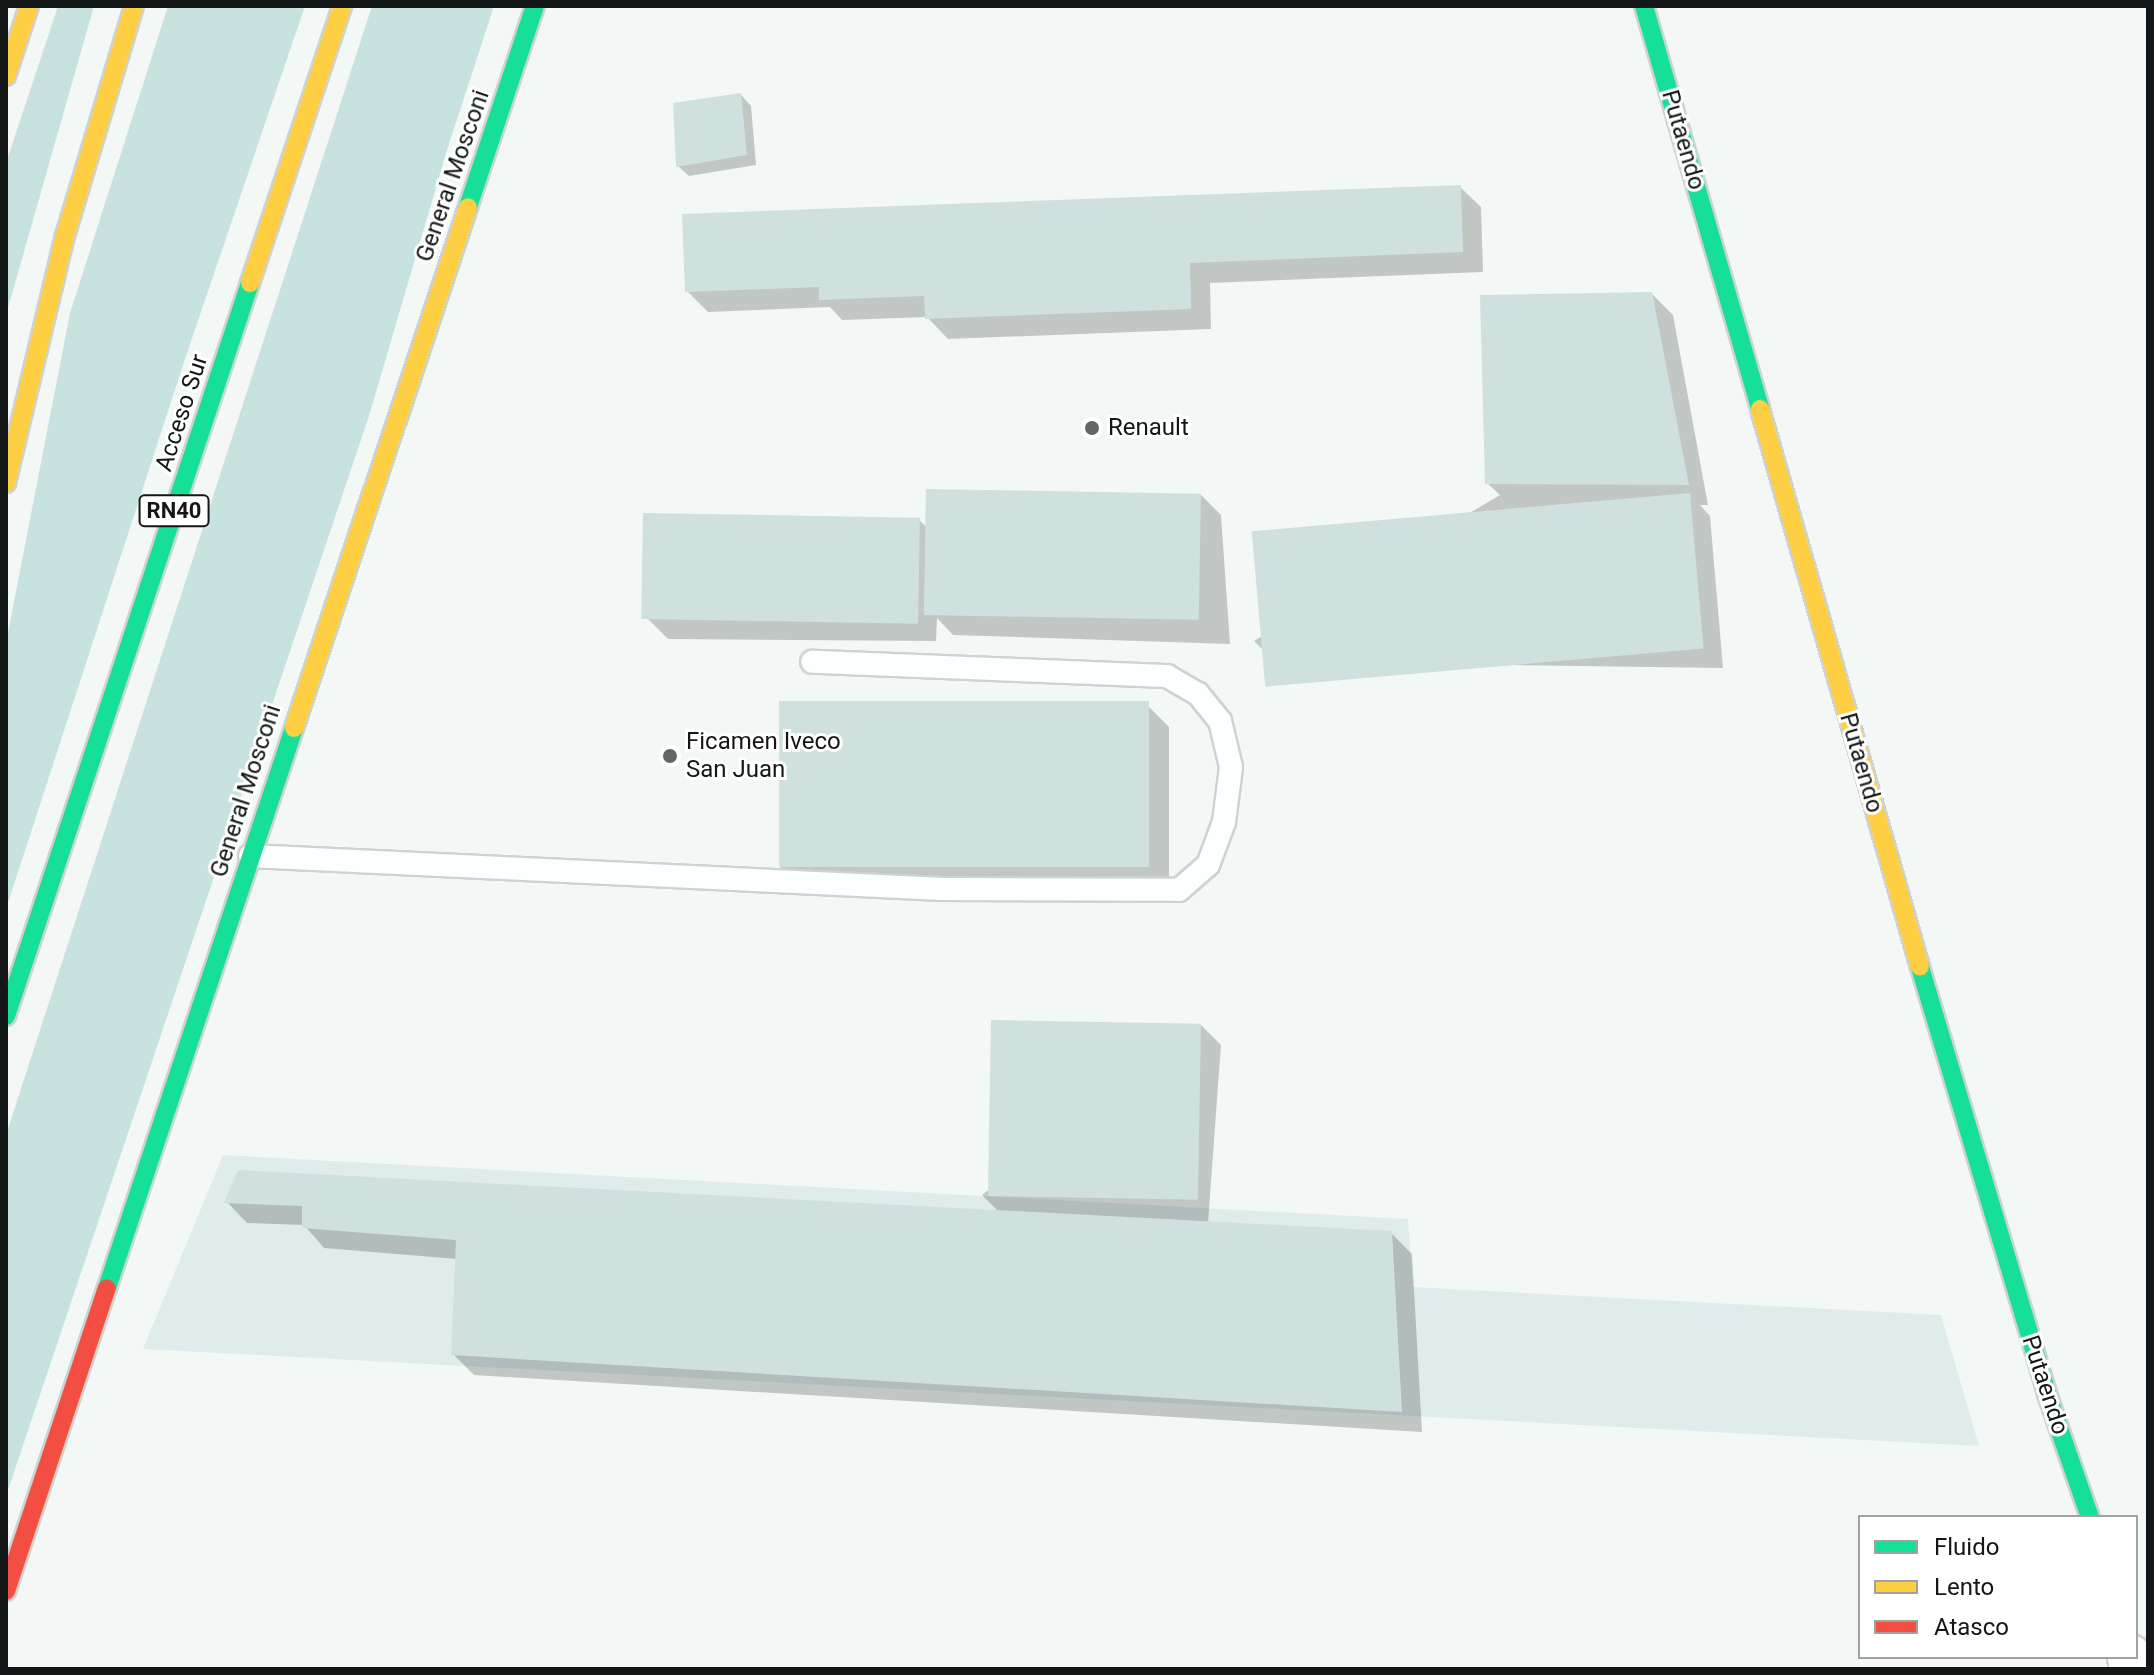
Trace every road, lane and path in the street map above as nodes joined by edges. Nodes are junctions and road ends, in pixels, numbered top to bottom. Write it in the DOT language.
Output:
graph roads {
  1 [pos="29,6"];
  2 [pos="134,6"];
  3 [pos="342,6"];
  4 [pos="535,6"];
  5 [pos="1644,6"];
  6 [pos="6,76"];
  7 [pos="6,483"];
  8 [pos="812,662"];
  9 [pos="250,856"];
  10 [pos="6,1016"];
  11 [pos="2089,1515"];
  12 [pos="6,1591"];
  1 -- 6 [label="main road"];
  2 -- 7 [label="main road"];
  3 -- 10 [label="main road, Acceso Sur / RN40"];
  4 -- 9 [label="main road, General Mosconi"];
  5 -- 11 [label="main road, Putaendo"];
  8 -- 9 [label="lane"];
  9 -- 12 [label="main road, General Mosconi"];
}
